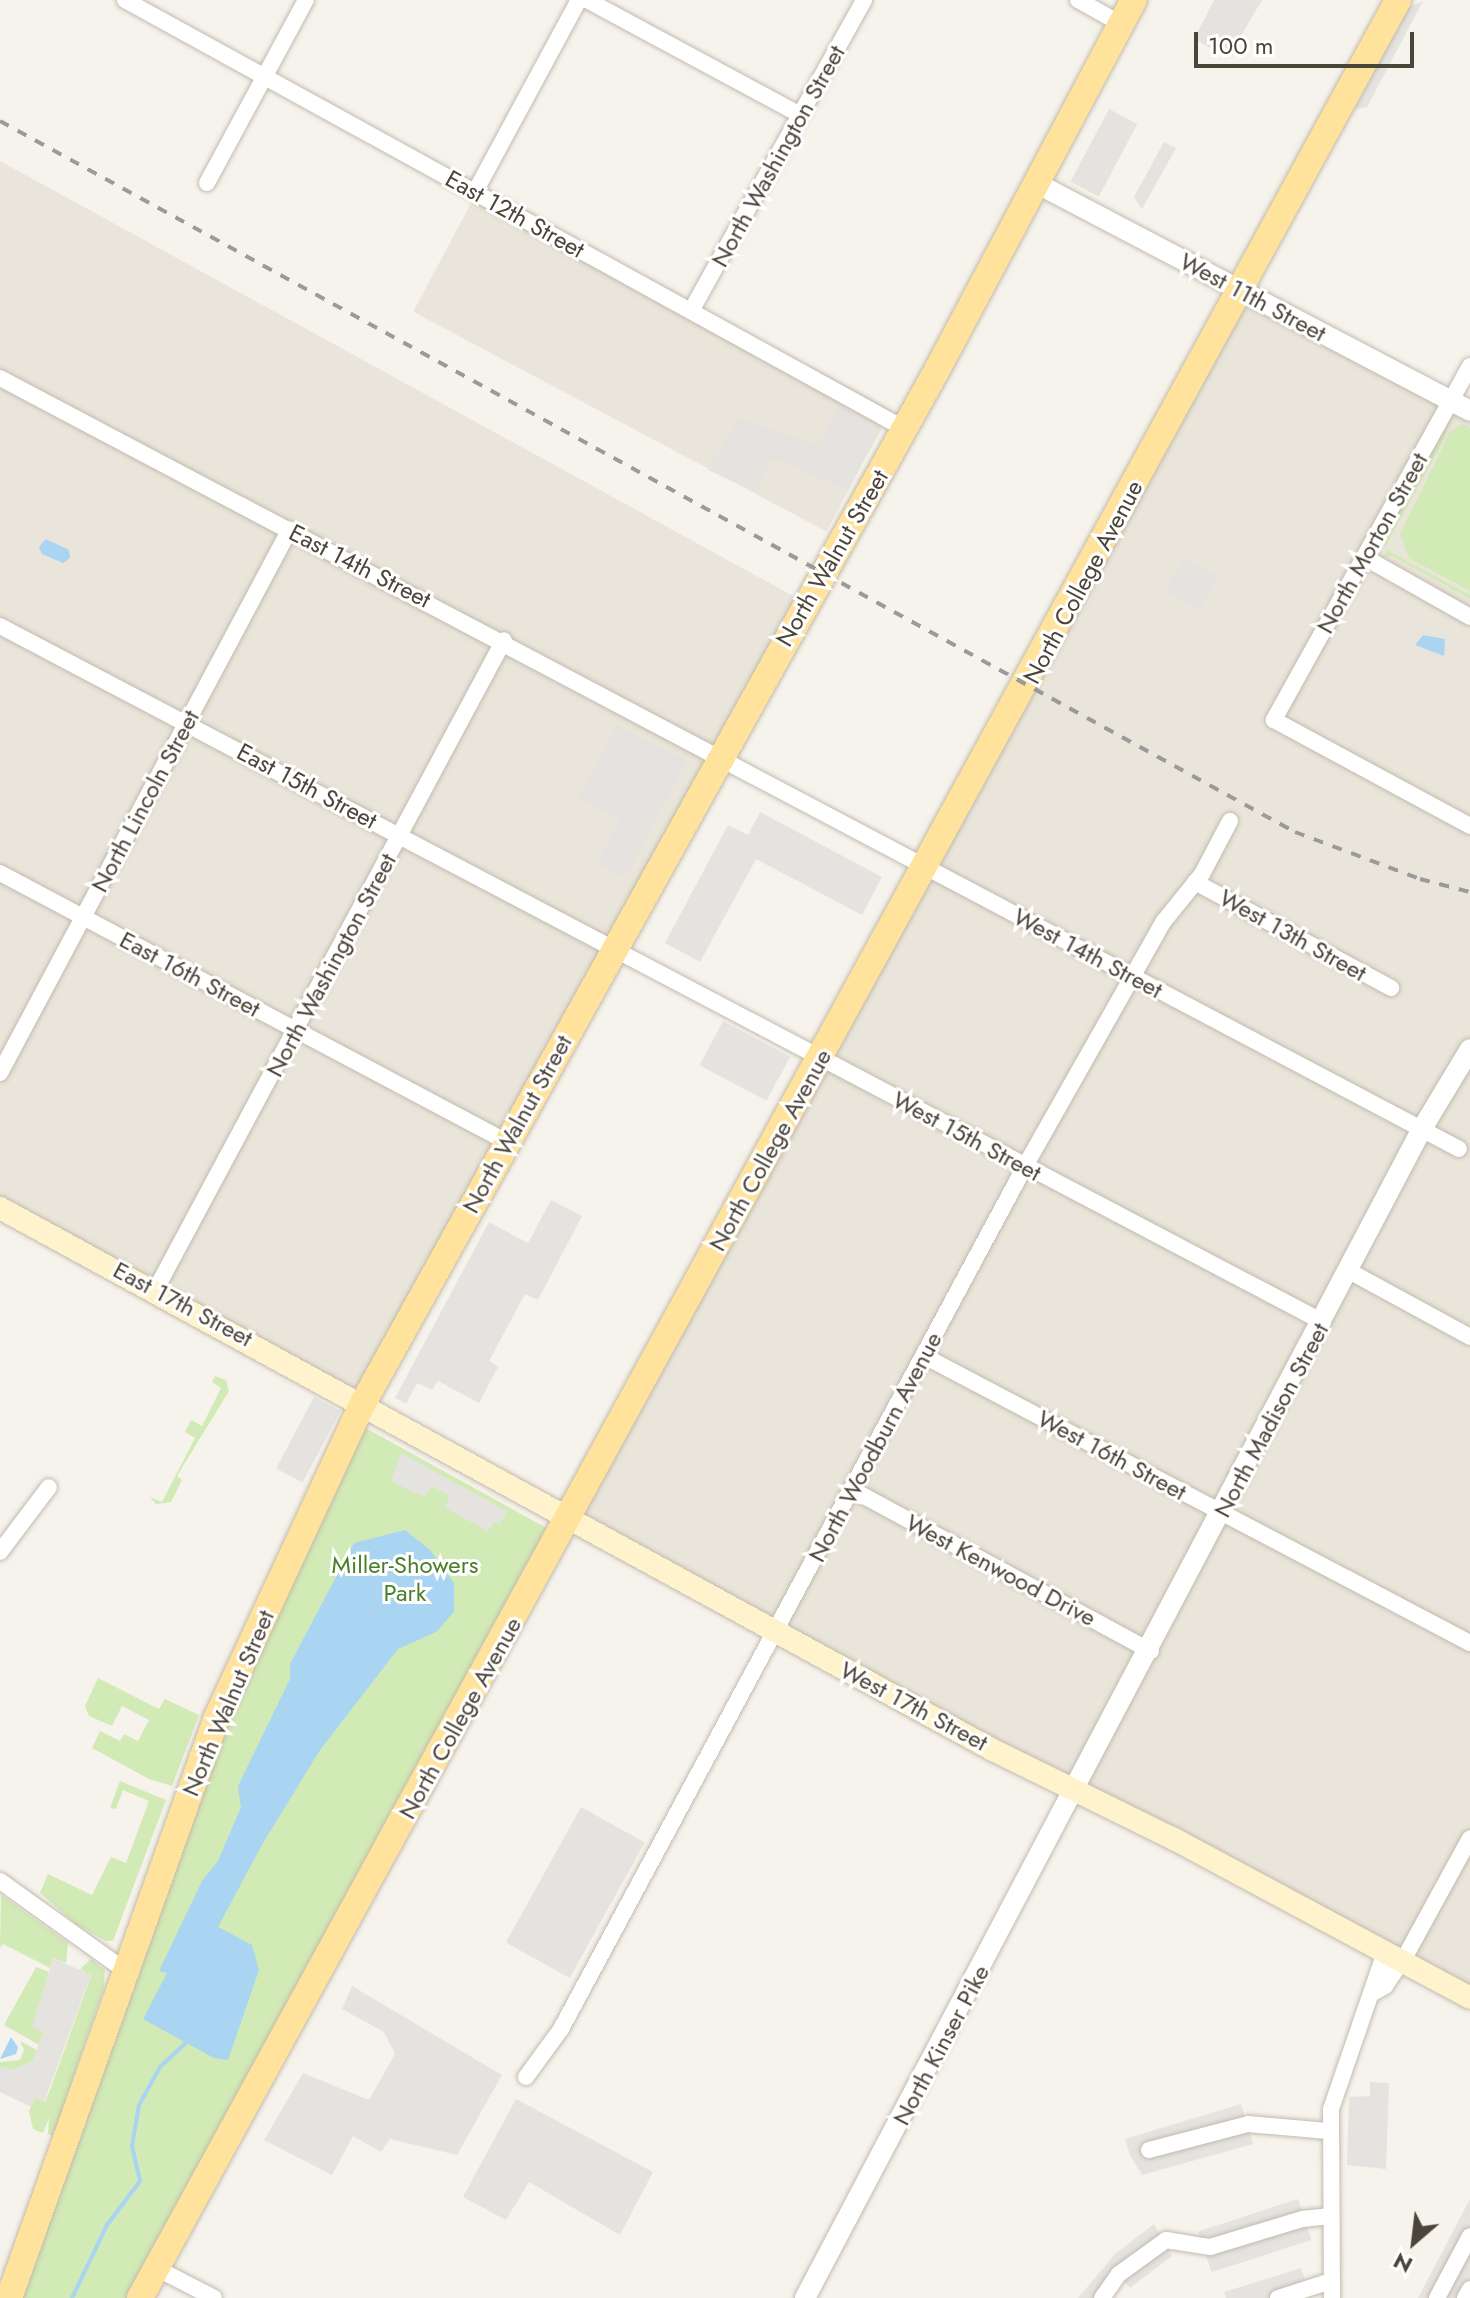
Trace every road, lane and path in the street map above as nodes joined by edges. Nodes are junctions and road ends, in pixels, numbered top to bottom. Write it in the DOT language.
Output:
graph roads {
  1 [pos="125,0"];
  2 [pos="306,0"];
  3 [pos="579,0"];
  4 [pos="587,0"];
  5 [pos="864,0"];
  6 [pos="1078,0"];
  7 [pos="1134,0"];
  8 [pos="1398,0"];
  9 [pos="1121,24"];
  10 [pos="264,77"];
  11 [pos="801,115"];
  12 [pos="207,183"];
  13 [pos="1036,183"];
  14 [pos="475,192"];
  15 [pos="1240,291"];
  16 [pos="691,311"];
  17 [pos="1470,366"];
  18 [pos="0,378"];
  19 [pos="1451,400"];
  20 [pos="1470,411"];
  21 [pos="905,429"];
  22 [pos="290,529"];
  23 [pos="1364,557"];
  24 [pos="1470,617"];
  25 [pos="0,626"];
  26 [pos="504,640"];
  27 [pos="187,723"];
  28 [pos="719,756"];
  29 [pos="1230,821"];
  30 [pos="1470,826"];
  31 [pos="400,835"];
  32 [pos="924,865"];
  33 [pos="0,873"];
  34 [pos="1195,882"];
  35 [pos="84,917"];
  36 [pos="613,947"];
  37 [pos="1132,977"];
  38 [pos="1391,988"];
  39 [pos="296,1030"];
  40 [pos="1470,1049"];
  41 [pos="821,1057"];
  42 [pos="0,1073"];
  43 [pos="1423,1127"];
  44 [pos="507,1142"];
  45 [pos="1459,1149"];
  46 [pos="1024,1168"];
  47 [pos="0,1208"];
  48 [pos="1349,1271"];
  49 [pos="156,1289"];
  50 [pos="1323,1322"];
  51 [pos="1470,1337"];
  52 [pos="924,1356"];
  53 [pos="363,1403"];
  54 [pos="49,1487"];
  55 [pos="851,1489"];
  56 [pos="1221,1514"];
  57 [pos="571,1517"];
  58 [pos="0,1552"];
  59 [pos="775,1631"];
  60 [pos="1470,1643"];
  61 [pos="1151,1651"];
  62 [pos="1076,1792"];
  63 [pos="1470,1838"];
  64 [pos="0,1881"];
  65 [pos="1393,1957"];
  66 [pos="123,1969"];
  67 [pos="1470,1998"];
  68 [pos="526,2077"];
  69 [pos="1328,2131"];
  70 [pos="1149,2150"];
  71 [pos="1331,2216"];
  72 [pos="1470,2236"];
  73 [pos="156,2268"];
  74 [pos="1331,2281"];
  75 [pos="1470,2289"];
  76 [pos="9,2298"];
  77 [pos="140,2298"];
  78 [pos="214,2298"];
  79 [pos="805,2298"];
  80 [pos="1102,2298"];
  81 [pos="1278,2298"];
  82 [pos="1332,2298"];
  83 [pos="1437,2298"];
  84 [pos="1465,2298"];
  1 -- 10 [label="street, East 12th Street"];
  2 -- 10 [label="street"];
  3 -- 14 [label="street"];
  4 -- 11 [label="street"];
  5 -- 11 [label="street, North Washington Street"];
  6 -- 9 [label="street"];
  7 -- 9 [label="main road, North Walnut Street"];
  8 -- 15 [label="main road, North College Avenue"];
  9 -- 13 [label="main road, North Walnut Street"];
  10 -- 12 [label="street"];
  10 -- 14 [label="street, East 12th Street"];
  11 -- 16 [label="street, North Washington Street"];
  13 -- 15 [label="street, West 11th Street"];
  13 -- 21 [label="main road, North Walnut Street"];
  14 -- 16 [label="street, East 12th Street"];
  15 -- 19 [label="street, West 11th Street"];
  15 -- 32 [label="main road, North College Avenue"];
  16 -- 21 [label="street, East 12th Street"];
  17 -- 19 [label="street, North Morton Street"];
  18 -- 22 [label="street, East 14th Street"];
  19 -- 20 [label="street, West 11th Street"];
  19 -- 23 [label="street, North Morton Street"];
  21 -- 28 [label="main road, North Walnut Street"];
  22 -- 26 [label="street, East 14th Street"];
  22 -- 27 [label="street, North Lincoln Street"];
  23 -- 24 [label="street"];
  23 -- 30 [label="street, North Morton Street"];
  25 -- 27 [label="street, East 15th Street"];
  26 -- 28 [label="street, East 14th Street"];
  26 -- 31 [label="street, North Washington Street"];
  27 -- 31 [label="street, East 15th Street"];
  27 -- 35 [label="street, North Lincoln Street"];
  28 -- 32 [label="street, West 14th Street"];
  28 -- 36 [label="main road, North Walnut Street"];
  29 -- 34 [label="street, North Woodburn Avenue"];
  31 -- 36 [label="street, East 15th Street"];
  31 -- 39 [label="street, North Washington Street"];
  32 -- 37 [label="street, West 14th Street"];
  32 -- 41 [label="main road, North College Avenue"];
  33 -- 35 [label="street, East 16th Street"];
  34 -- 37 [label="street, North Woodburn Avenue"];
  34 -- 38 [label="street, West 13th Street"];
  35 -- 39 [label="street, East 16th Street"];
  35 -- 42 [label="street, North Lincoln Street"];
  36 -- 41 [label="street, West 15th Street"];
  36 -- 44 [label="main road, North Walnut Street"];
  37 -- 43 [label="street, West 14th Street"];
  37 -- 46 [label="street, North Woodburn Avenue"];
  39 -- 44 [label="street, East 16th Street"];
  39 -- 49 [label="street, North Washington Street"];
  40 -- 43 [label="street, North Madison Street"];
  41 -- 46 [label="street, West 15th Street"];
  41 -- 57 [label="main road, North College Avenue"];
  43 -- 45 [label="street, West 14th Street"];
  43 -- 48 [label="street, North Madison Street"];
  44 -- 53 [label="main road, North Walnut Street"];
  46 -- 50 [label="street, West 15th Street"];
  46 -- 52 [label="street, North Woodburn Avenue"];
  47 -- 49 [label="main road, East 17th Street"];
  48 -- 50 [label="street, North Madison Street"];
  48 -- 51 [label="street"];
  49 -- 53 [label="main road, East 17th Street"];
  50 -- 56 [label="street, North Madison Street"];
  52 -- 55 [label="street, North Woodburn Avenue"];
  52 -- 56 [label="street, West 16th Street"];
  53 -- 57 [label="main road, West 17th Street"];
  53 -- 66 [label="main road, North Walnut Street"];
  54 -- 58 [label="street"];
  55 -- 59 [label="street, North Woodburn Avenue"];
  55 -- 61 [label="street, West Kenwood Drive"];
  56 -- 60 [label="street, West 16th Street"];
  56 -- 61 [label="street, North Madison Street"];
  57 -- 59 [label="main road, West 17th Street"];
  57 -- 73 [label="main road, North College Avenue"];
  59 -- 62 [label="main road, West 17th Street"];
  59 -- 68 [label="street, North Woodburn Avenue"];
  61 -- 62 [label="street, North Madison Street"];
  62 -- 65 [label="main road, West 17th Street"];
  62 -- 79 [label="street, North Kinser Pike"];
  63 -- 65 [label="street"];
  64 -- 66 [label="street"];
  65 -- 67 [label="main road, West 17th Street"];
  65 -- 69 [label="street"];
  66 -- 76 [label="main road, North Walnut Street"];
  69 -- 70 [label="street"];
  69 -- 71 [label="street"];
  71 -- 74 [label="street"];
  71 -- 80 [label="street"];
  72 -- 83 [label="street"];
  73 -- 77 [label="main road, North College Avenue"];
  73 -- 78 [label="street"];
  74 -- 81 [label="street"];
  74 -- 82 [label="street"];
  75 -- 84 [label="street"];
}
